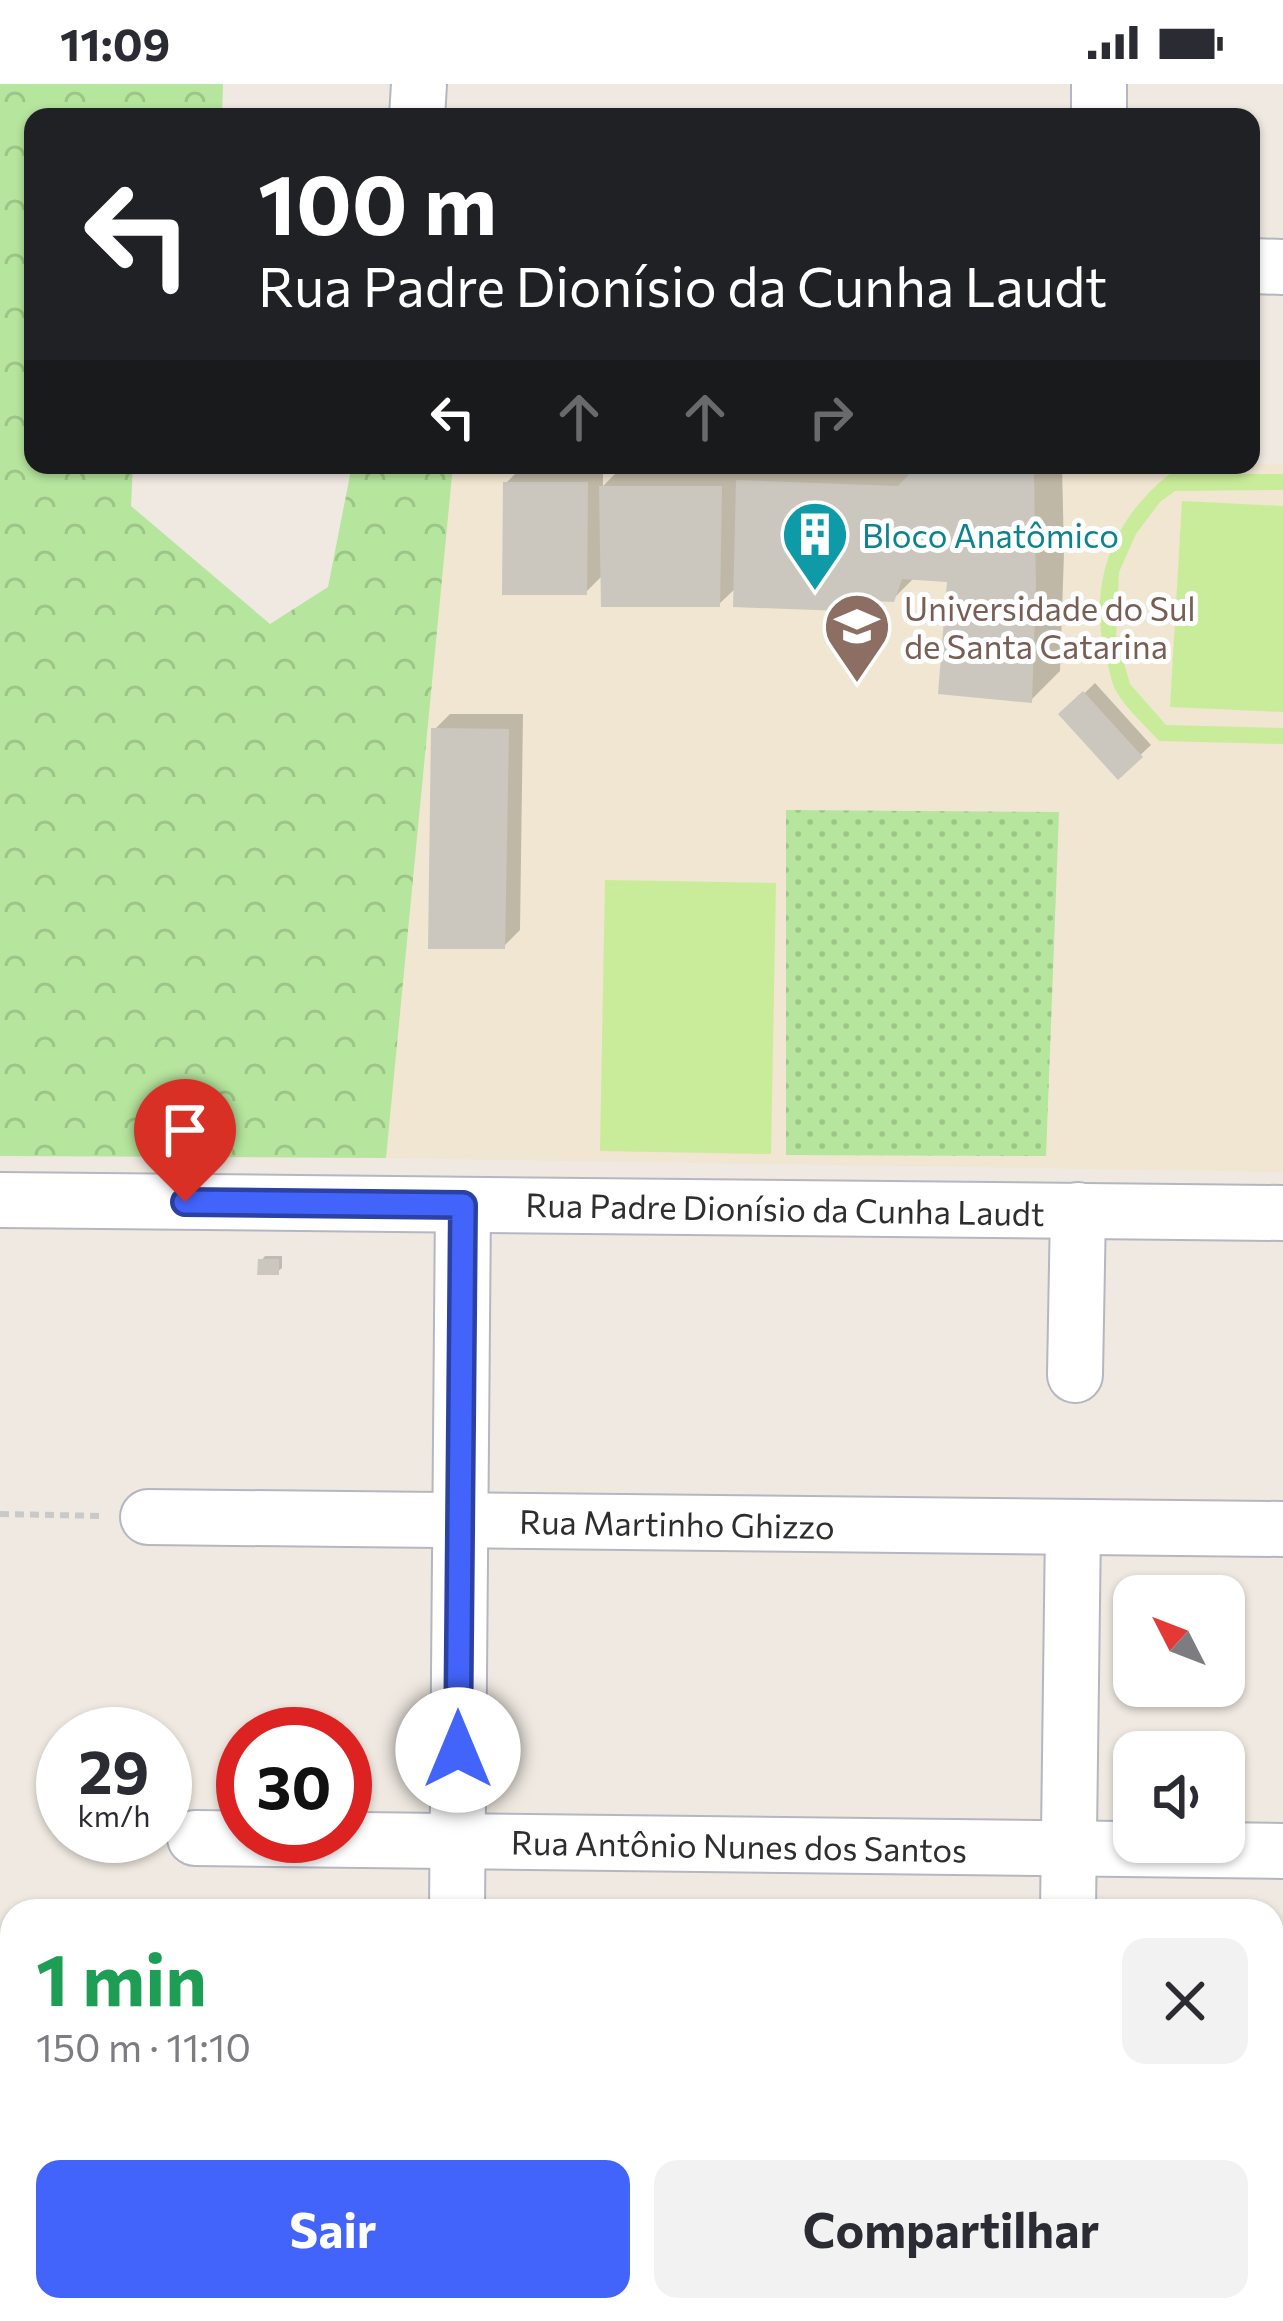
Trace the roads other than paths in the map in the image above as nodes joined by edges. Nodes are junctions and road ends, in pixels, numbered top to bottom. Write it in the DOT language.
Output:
graph roads {
  1 [pos="0,1200"];
  2 [pos="463,1205"];
  3 [pos="1078,1210"];
  4 [pos="1283,1213"];
  5 [pos="1075,1375"];
  6 [pos="148,1517"];
  7 [pos="459,1520"];
  8 [pos="1073,1527"];
  9 [pos="1283,1529"];
  10 [pos="195,1838"];
  11 [pos="458,1841"];
  12 [pos="1068,1849"];
  13 [pos="1283,1851"];
  14 [pos="457,1899"];
  15 [pos="1067,1899"];
  1 -- 2 [label="street, Rua Padre Dionísio da Cunha Laudt"];
  2 -- 3 [label="street, Rua Padre Dionísio da Cunha Laudt"];
  2 -- 7 [label="street"];
  3 -- 4 [label="street, Rua Padre Dionísio da Cunha Laudt"];
  3 -- 5 [label="street"];
  6 -- 7 [label="street, Rua Martinho Ghizzo"];
  7 -- 8 [label="street, Rua Martinho Ghizzo"];
  7 -- 11 [label="street"];
  8 -- 9 [label="street, Rua Martinho Ghizzo"];
  8 -- 12 [label="street"];
  10 -- 11 [label="street, Rua Antônio Nunes dos Santos"];
  11 -- 12 [label="street, Rua Antônio Nunes dos Santos"];
  11 -- 14 [label="street"];
  12 -- 13 [label="street, Rua Antônio Nunes dos Santos"];
  12 -- 15 [label="street"];
}
